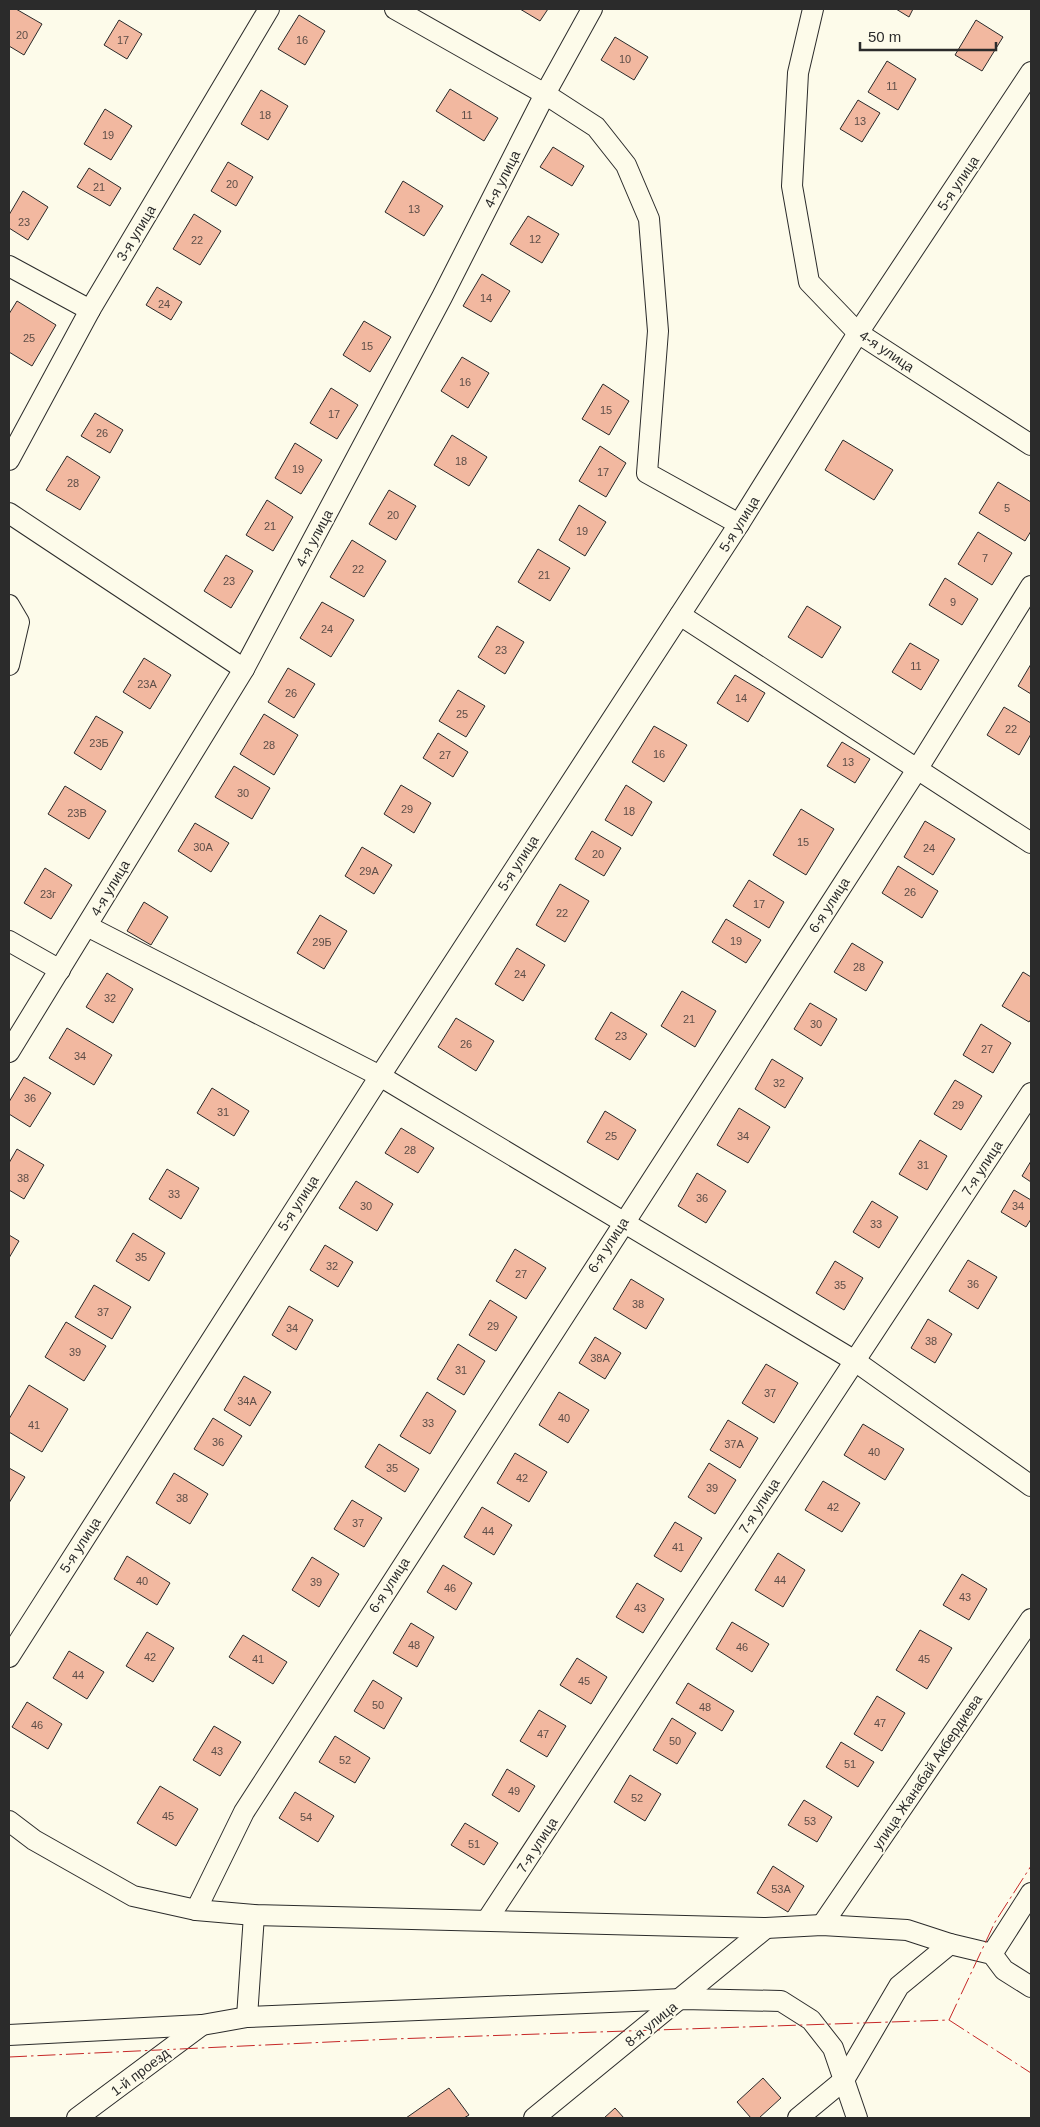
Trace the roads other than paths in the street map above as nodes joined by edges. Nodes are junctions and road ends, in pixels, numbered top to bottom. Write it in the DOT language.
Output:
graph roads {
  1 [pos="269,9"];
  2 [pos="394,9"];
  3 [pos="592,9"];
  4 [pos="813,9"];
  5 [pos="1031,72"];
  6 [pos="545,94"];
  7 [pos="9,266"];
  8 [pos="90,310"];
  9 [pos="858,333"];
  10 [pos="1031,445"];
  11 [pos="9,460"];
  12 [pos="9,513"];
  13 [pos="740,524"];
  14 [pos="1031,586"];
  15 [pos="9,605"];
  16 [pos="680,615"];
  17 [pos="9,665"];
  18 [pos="244,669"];
  19 [pos="918,768"];
  20 [pos="1031,843"];
  21 [pos="87,926"];
  22 [pos="9,941"];
  23 [pos="60,970"];
  24 [pos="9,1052"];
  25 [pos="380,1076"];
  26 [pos="1031,1093"];
  27 [pos="622,1222"];
  28 [pos="854,1361"];
  29 [pos="1031,1486"];
  30 [pos="1031,1619"];
  31 [pos="9,1657"];
  32 [pos="9,1820"];
  33 [pos="1031,1893"];
  34 [pos="196,1910"];
  35 [pos="254,1915"];
  36 [pos="487,1920"];
  37 [pos="822,1925"];
  38 [pos="766,1928"];
  39 [pos="950,1944"];
  40 [pos="992,1954"];
  41 [pos="1031,1987"];
  42 [pos="682,1998"];
  43 [pos="247,2017"];
  44 [pos="202,2025"];
  45 [pos="9,2035"];
  46 [pos="844,2080"];
  47 [pos="77,2118"];
  48 [pos="534,2118"];
  49 [pos="798,2118"];
  50 [pos="857,2118"];
  1 -- 8 [label="street, 3-я улица"];
  2 -- 6 [label="street"];
  3 -- 6 [label="street, 4-я улица"];
  4 -- 9 [label="street, 4-я улица"];
  5 -- 9 [label="street, 5-я улица"];
  6 -- 13 [label="street"];
  6 -- 18 [label="street, 4-я улица"];
  7 -- 8 [label="street"];
  8 -- 11 [label="street, 3-я улица"];
  9 -- 10 [label="street, 4-я улица"];
  9 -- 13 [label="street, 5-я улица"];
  12 -- 18 [label="street"];
  13 -- 16 [label="street, 5-я улица"];
  14 -- 19 [label="street, 6-я улица"];
  15 -- 17 [label="street"];
  16 -- 19 [label="street"];
  16 -- 25 [label="street, 5-я улица"];
  18 -- 21 [label="street, 4-я улица"];
  19 -- 20 [label="street"];
  19 -- 27 [label="street, 6-я улица"];
  21 -- 23 [label="street, 4-я улица"];
  21 -- 25 [label="street"];
  22 -- 23 [label="street"];
  23 -- 24 [label="street, 4-я улица"];
  25 -- 27 [label="street"];
  25 -- 31 [label="street, 5-я улица"];
  26 -- 28 [label="street, 7-я улица"];
  27 -- 28 [label="street"];
  27 -- 34 [label="street, 6-я улица"];
  28 -- 29 [label="street"];
  28 -- 36 [label="street, 7-я улица"];
  30 -- 37 [label="street, улица Жанабай Акбердиева"];
  32 -- 34 [label="street"];
  33 -- 40 [label="street"];
  34 -- 35 [label="street"];
  35 -- 36 [label="street"];
  35 -- 43 [label="street"];
  36 -- 38 [label="street"];
  37 -- 38 [label="street"];
  37 -- 39 [label="street"];
  38 -- 42 [label="street, 8-я улица"];
  39 -- 40 [label="street"];
  39 -- 46 [label="street"];
  40 -- 41 [label="street"];
  42 -- 43 [label="street"];
  42 -- 46 [label="street"];
  42 -- 48 [label="street, 8-я улица"];
  43 -- 44 [label="street"];
  44 -- 45 [label="street"];
  44 -- 47 [label="street, 1-й проезд"];
  46 -- 49 [label="street"];
  46 -- 50 [label="street"];
}
